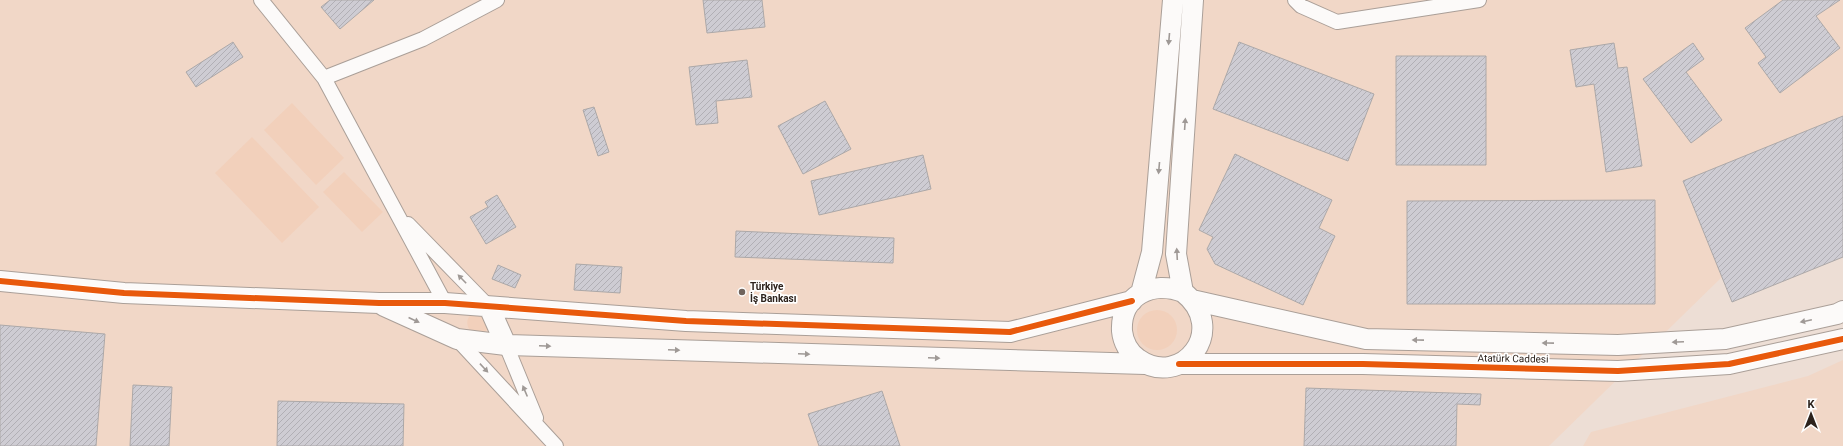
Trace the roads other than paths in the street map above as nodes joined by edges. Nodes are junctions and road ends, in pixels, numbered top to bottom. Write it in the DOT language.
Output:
graph roads {
  1 [pos="261,0"];
  2 [pos="497,0"];
  3 [pos="1173,0"];
  4 [pos="1193,0"];
  5 [pos="1295,0"];
  6 [pos="1479,0"];
  7 [pos="324,78"];
  8 [pos="397,212"];
  9 [pos="0,281"];
  10 [pos="1188,296"];
  11 [pos="1137,297"];
  12 [pos="379,303"];
  13 [pos="445,303"];
  14 [pos="489,307"];
  15 [pos="1843,311"];
  16 [pos="1843,339"];
  17 [pos="458,340"];
  18 [pos="506,345"];
  19 [pos="1145,364"];
  20 [pos="1179,364"];
  21 [pos="540,427"];
  22 [pos="556,446"];
  1 -- 7 [label="street"];
  2 -- 7 [label="street"];
  3 -- 11 [label="street, one-way"];
  10 -- 4 [label="street, one-way"];
  5 -- 6 [label="street"];
  7 -- 8 [label="street"];
  8 -- 13 [label="street"];
  14 -- 8 [label="street, one-way"];
  9 -- 12 [label="street"];
  10 -- 11 [label="street"];
  15 -- 10 [label="street, Atatürk Caddesi, one-way"];
  10 -- 20 [label="street"];
  11 -- 14 [label="street"];
  11 -- 19 [label="street"];
  12 -- 13 [label="street"];
  12 -- 17 [label="street, one-way"];
  13 -- 14 [label="street"];
  13 -- 17 [label="street"];
  14 -- 18 [label="street"];
  16 -- 20 [label="street, Atatürk Caddesi"];
  17 -- 18 [label="street"];
  17 -- 21 [label="street, one-way"];
  18 -- 19 [label="street, one-way"];
  21 -- 18 [label="street, one-way"];
  19 -- 20 [label="street"];
  21 -- 22 [label="street"];
}
